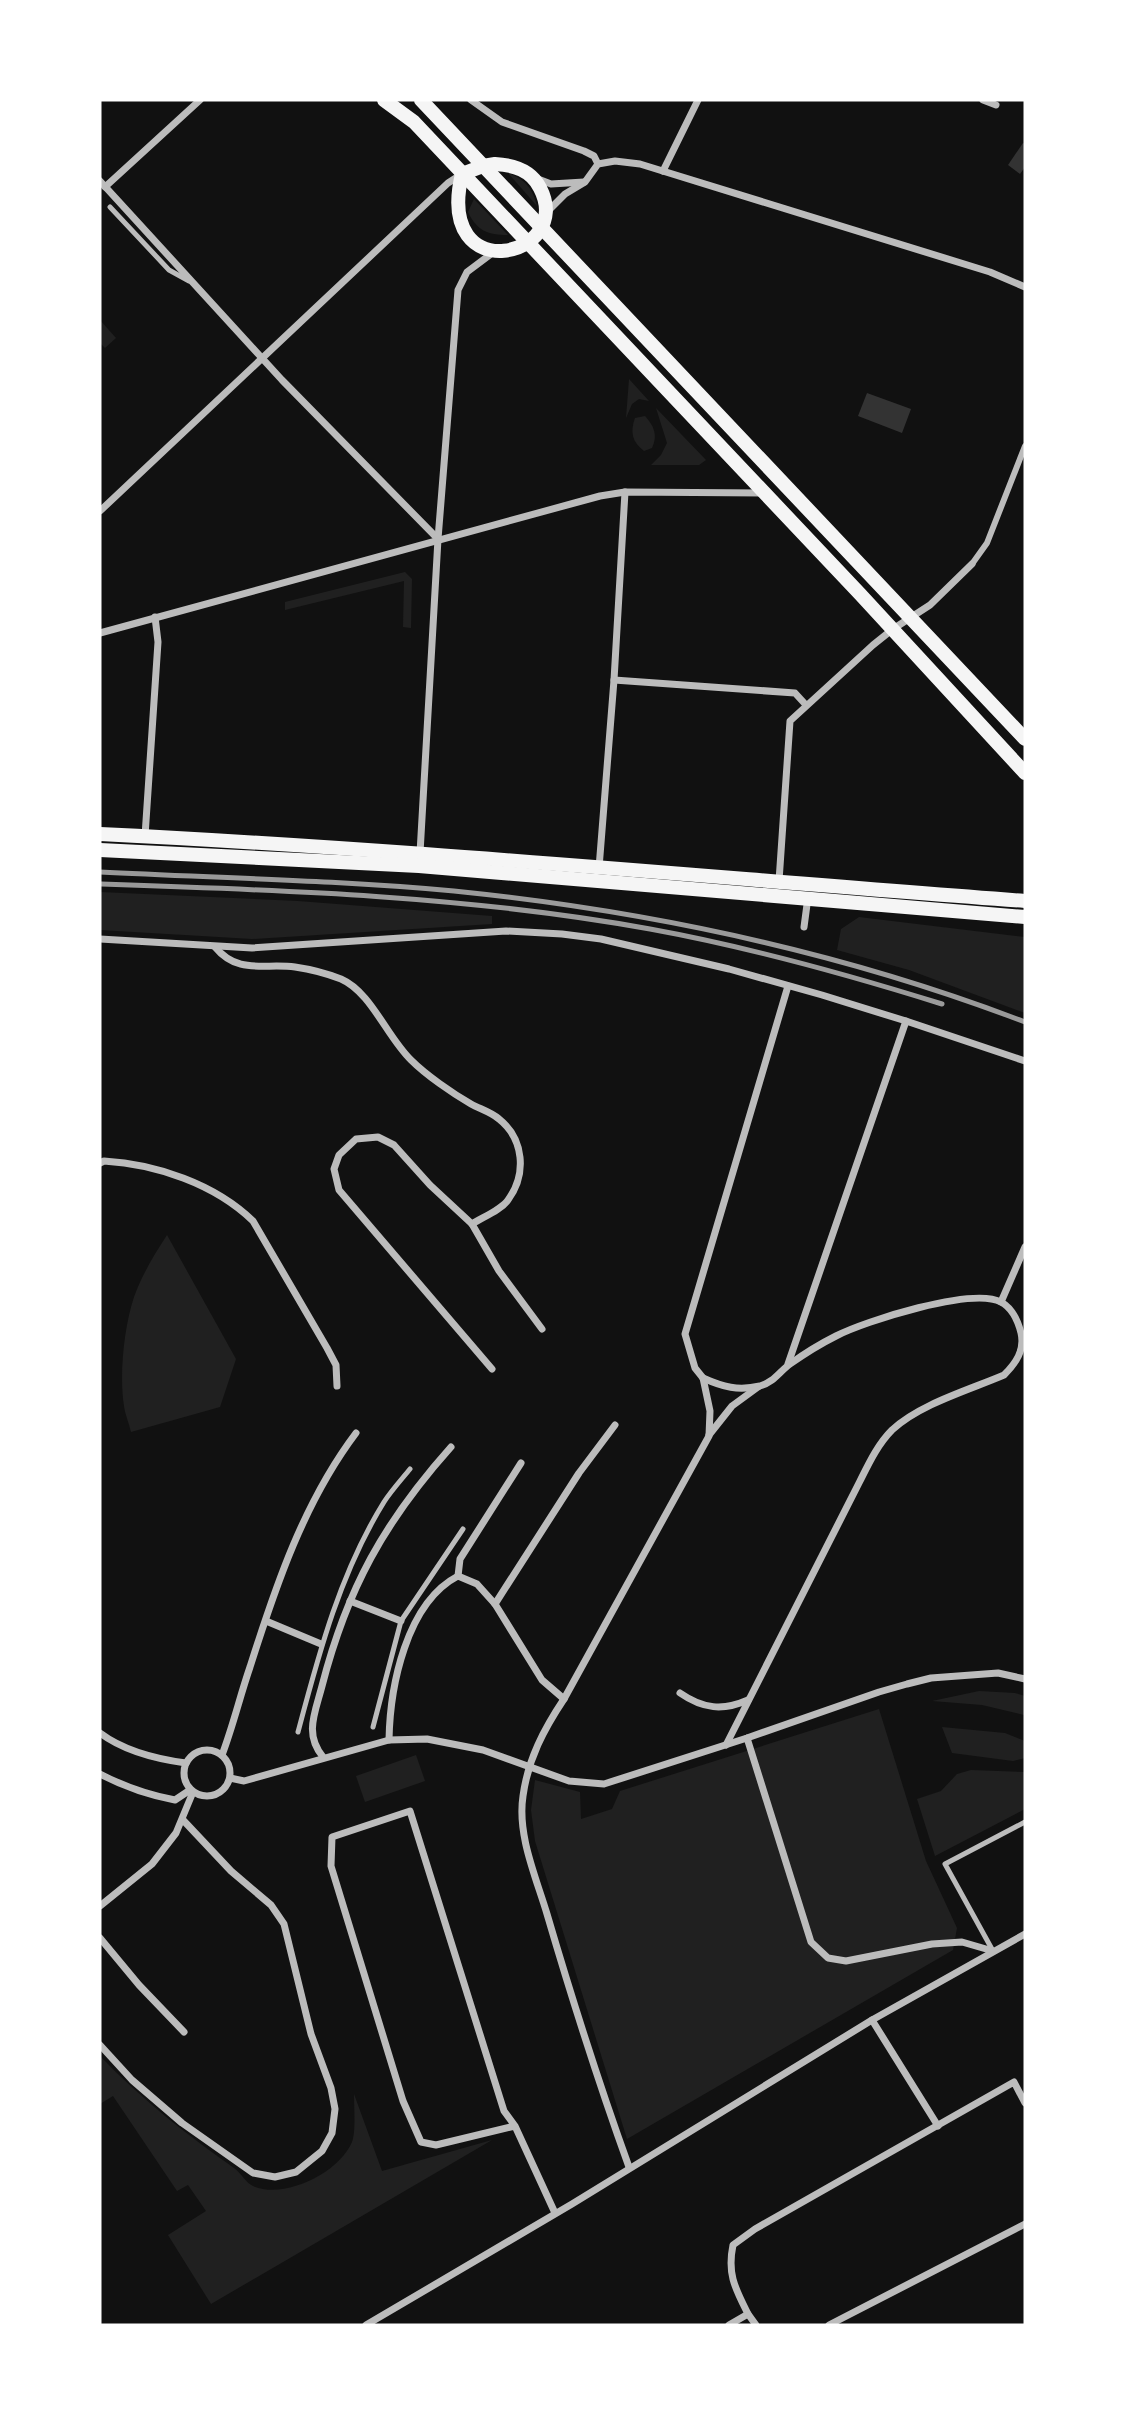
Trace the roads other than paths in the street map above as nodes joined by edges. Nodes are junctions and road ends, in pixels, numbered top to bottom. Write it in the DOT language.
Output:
graph roads {
  1 [pos="200,100"];
  2 [pos="384,100"];
  3 [pos="421,100"];
  4 [pos="471,100"];
  5 [pos="698,100"];
  6 [pos="983,100"];
  7 [pos="996,105"];
  8 [pos="598,164"];
  9 [pos="483,166"];
  10 [pos="663,171"];
  11 [pos="462,174"];
  12 [pos="531,176"];
  13 [pos="585,182"];
  14 [pos="102,184"];
  15 [pos="110,207"];
  16 [pos="543,221"];
  17 [pos="528,243"];
  18 [pos="495,251"];
  19 [pos="192,283"];
  20 [pos="1025,287"];
  21 [pos="262,358"];
  22 [pos="1025,446"];
  23 [pos="625,492"];
  24 [pos="765,493"];
  25 [pos="100,511"];
  26 [pos="438,539"];
  27 [pos="972,564"];
  28 [pos="155,617"];
  29 [pos="911,618"];
  30 [pos="893,629"];
  31 [pos="100,634"];
  32 [pos="614,680"];
  33 [pos="806,705"];
  34 [pos="1025,739"];
  35 [pos="1025,774"];
  36 [pos="100,834"];
  37 [pos="145,836"];
  38 [pos="100,850"];
  39 [pos="420,853"];
  40 [pos="598,868"];
  41 [pos="779,883"];
  42 [pos="803,885"];
  43 [pos="786,898"];
  44 [pos="810,899"];
  45 [pos="1025,901"];
  46 [pos="1025,917"];
  47 [pos="804,927"];
  48 [pos="100,939"];
  49 [pos="215,947"];
  50 [pos="788,986"];
  51 [pos="906,1021"];
  52 [pos="1025,1060"];
  53 [pos="101,1161"];
  54 [pos="472,1224"];
  55 [pos="1025,1247"];
  56 [pos="1001,1302"];
  57 [pos="542,1329"];
  58 [pos="788,1365"];
  59 [pos="492,1369"];
  60 [pos="703,1378"];
  61 [pos="760,1385"];
  62 [pos="337,1386"];
  63 [pos="615,1425"];
  64 [pos="356,1433"];
  65 [pos="709,1436"];
  66 [pos="451,1447"];
  67 [pos="521,1463"];
  68 [pos="410,1469"];
  69 [pos="463,1529"];
  70 [pos="458,1576"];
  71 [pos="350,1601"];
  72 [pos="495,1604"];
  73 [pos="266,1621"];
  74 [pos="401,1621"];
  75 [pos="321,1644"];
  76 [pos="1025,1679"];
  77 [pos="680,1693"];
  78 [pos="564,1699"];
  79 [pos="748,1700"];
  80 [pos="373,1727"];
  81 [pos="298,1732"];
  82 [pos="100,1733"];
  83 [pos="747,1738"];
  84 [pos="389,1740"];
  85 [pos="726,1745"];
  86 [pos="222,1755"];
  87 [pos="323,1757"];
  88 [pos="186,1763"];
  89 [pos="100,1774"];
  90 [pos="230,1778"];
  91 [pos="191,1791"];
  92 [pos="183,1820"];
  93 [pos="1025,1822"];
  94 [pos="100,1906"];
  95 [pos="1025,1934"];
  96 [pos="100,1938"];
  97 [pos="993,1951"];
  98 [pos="872,2020"];
  99 [pos="184,2032"];
  100 [pos="100,2046"];
  101 [pos="1025,2103"];
  102 [pos="515,2126"];
  103 [pos="938,2126"];
  104 [pos="629,2167"];
  105 [pos="555,2213"];
  106 [pos="1025,2224"];
  107 [pos="748,2314"];
  108 [pos="366,2325"];
  109 [pos="729,2325"];
  110 [pos="756,2325"];
  111 [pos="829,2325"];
  1 -- 14 [label="street"];
  2 -- 11 [label="main road"];
  3 -- 9 [label="main road"];
  4 -- 8 [label="street"];
  5 -- 10 [label="street"];
  6 -- 7 [label="street"];
  8 -- 10 [label="street"];
  8 -- 13 [label="street"];
  9 -- 11 [label="main road"];
  9 -- 12 [label="main road"];
  9 -- 16 [label="main road"];
  10 -- 20 [label="street"];
  11 -- 17 [label="main road"];
  11 -- 18 [label="main road"];
  11 -- 21 [label="street"];
  12 -- 13 [label="street"];
  12 -- 16 [label="main road"];
  13 -- 16 [label="street"];
  14 -- 19 [label="street"];
  15 -- 19 [label="lane"];
  16 -- 17 [label="main road"];
  16 -- 29 [label="main road"];
  17 -- 18 [label="main road"];
  17 -- 24 [label="main road"];
  18 -- 26 [label="street"];
  19 -- 21 [label="street"];
  21 -- 25 [label="street"];
  21 -- 26 [label="street"];
  22 -- 27 [label="street"];
  23 -- 24 [label="street"];
  23 -- 26 [label="street"];
  23 -- 32 [label="street"];
  24 -- 30 [label="main road"];
  26 -- 28 [label="street"];
  26 -- 39 [label="street"];
  27 -- 29 [label="street"];
  28 -- 31 [label="street"];
  28 -- 37 [label="street"];
  29 -- 30 [label="street"];
  29 -- 34 [label="main road"];
  30 -- 33 [label="street"];
  30 -- 35 [label="main road"];
  32 -- 33 [label="street"];
  32 -- 40 [label="street"];
  33 -- 41 [label="street"];
  36 -- 37 [label="main road"];
  37 -- 39 [label="main road"];
  38 -- 43 [label="main road"];
  39 -- 40 [label="main road"];
  40 -- 41 [label="main road"];
  41 -- 42 [label="main road"];
  41 -- 43 [label="street"];
  42 -- 44 [label="street"];
  42 -- 45 [label="main road"];
  43 -- 44 [label="main road"];
  44 -- 46 [label="main road"];
  44 -- 47 [label="street"];
  48 -- 49 [label="street"];
  49 -- 50 [label="street"];
  49 -- 54 [label="street"];
  50 -- 51 [label="street"];
  50 -- 60 [label="street"];
  51 -- 52 [label="street"];
  51 -- 58 [label="street"];
  53 -- 62 [label="street"];
  54 -- 57 [label="street"];
  54 -- 59 [label="street"];
  55 -- 56 [label="street"];
  56 -- 58 [label="street"];
  56 -- 79 [label="street"];
  58 -- 61 [label="street"];
  60 -- 61 [label="street"];
  60 -- 65 [label="street"];
  61 -- 65 [label="street"];
  63 -- 72 [label="street"];
  64 -- 73 [label="street"];
  65 -- 78 [label="street"];
  66 -- 71 [label="street"];
  67 -- 70 [label="street"];
  68 -- 75 [label="lane"];
  69 -- 74 [label="lane"];
  70 -- 72 [label="street"];
  70 -- 84 [label="street"];
  71 -- 74 [label="street"];
  71 -- 87 [label="street"];
  72 -- 78 [label="street"];
  73 -- 75 [label="street"];
  73 -- 86 [label="street"];
  74 -- 80 [label="lane"];
  75 -- 81 [label="lane"];
  76 -- 83 [label="street"];
  77 -- 79 [label="street"];
  78 -- 104 [label="street"];
  79 -- 85 [label="street"];
  82 -- 88 [label="street"];
  83 -- 85 [label="street"];
  83 -- 97 [label="street"];
  84 -- 85 [label="street"];
  84 -- 87 [label="street"];
  86 -- 88 [label="street"];
  86 -- 90 [label="street"];
  87 -- 90 [label="street"];
  88 -- 91 [label="street"];
  89 -- 91 [label="street"];
  90 -- 91 [label="street"];
  91 -- 92 [label="street"];
  92 -- 94 [label="street"];
  92 -- 100 [label="street"];
  93 -- 97 [label="lane"];
  95 -- 97 [label="street"];
  96 -- 99 [label="street"];
  97 -- 98 [label="street"];
  98 -- 103 [label="street"];
  98 -- 104 [label="street"];
  101 -- 103 [label="street"];
  102 -- 102 [label="street"];
  102 -- 105 [label="street"];
  103 -- 107 [label="street"];
  104 -- 105 [label="street"];
  105 -- 108 [label="street"];
  106 -- 111 [label="street"];
  107 -- 109 [label="street"];
  107 -- 110 [label="street"];
}
